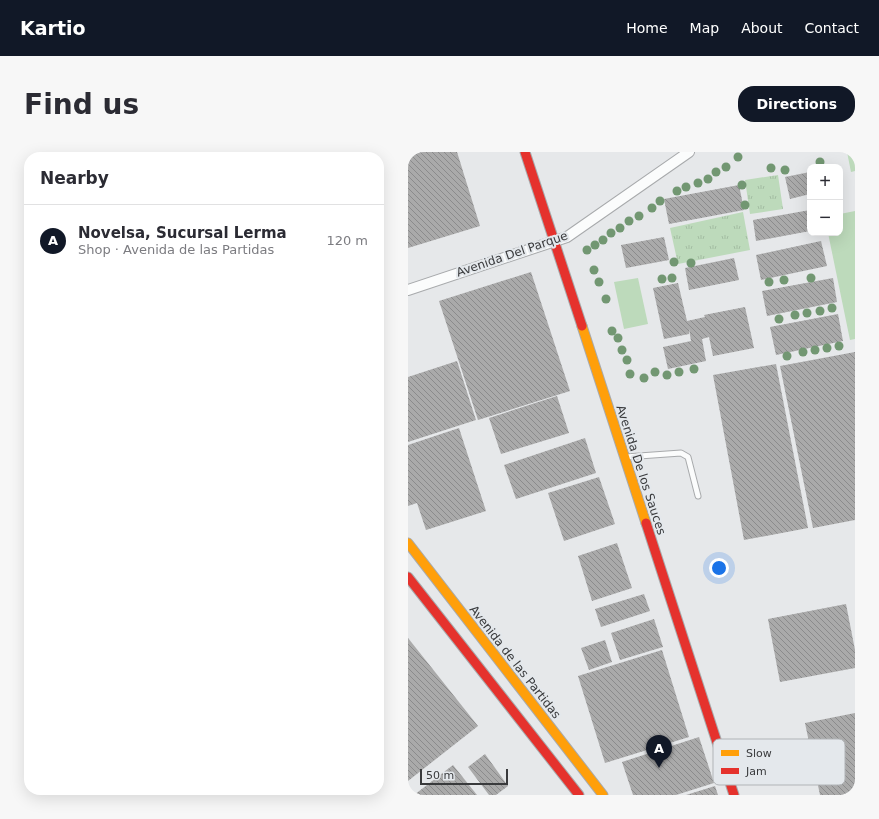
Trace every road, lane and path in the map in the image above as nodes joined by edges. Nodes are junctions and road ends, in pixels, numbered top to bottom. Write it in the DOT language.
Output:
graph roads {
  1 [pos="525,152"];
  2 [pos="689,152"];
  3 [pos="554,242"];
  4 [pos="408,290"];
  5 [pos="624,458"];
  6 [pos="698,496"];
  7 [pos="408,543"];
  8 [pos="408,577"];
  9 [pos="716,739"];
  10 [pos="731,785"];
  11 [pos="579,795"];
  12 [pos="603,795"];
  13 [pos="734,795"];
  1 -- 3 [label="street, Avenida De los Sauces"];
  2 -- 3 [label="street, Avenida Del Parque"];
  3 -- 4 [label="street, Avenida Del Parque"];
  3 -- 5 [label="street, Avenida De los Sauces"];
  5 -- 6 [label="lane"];
  5 -- 9 [label="street, Avenida De los Sauces"];
  7 -- 12 [label="street, Avenida de las Partidas"];
  8 -- 11 [label="street"];
  10 -- 13 [label="street, Avenida De los Sauces"];
}
